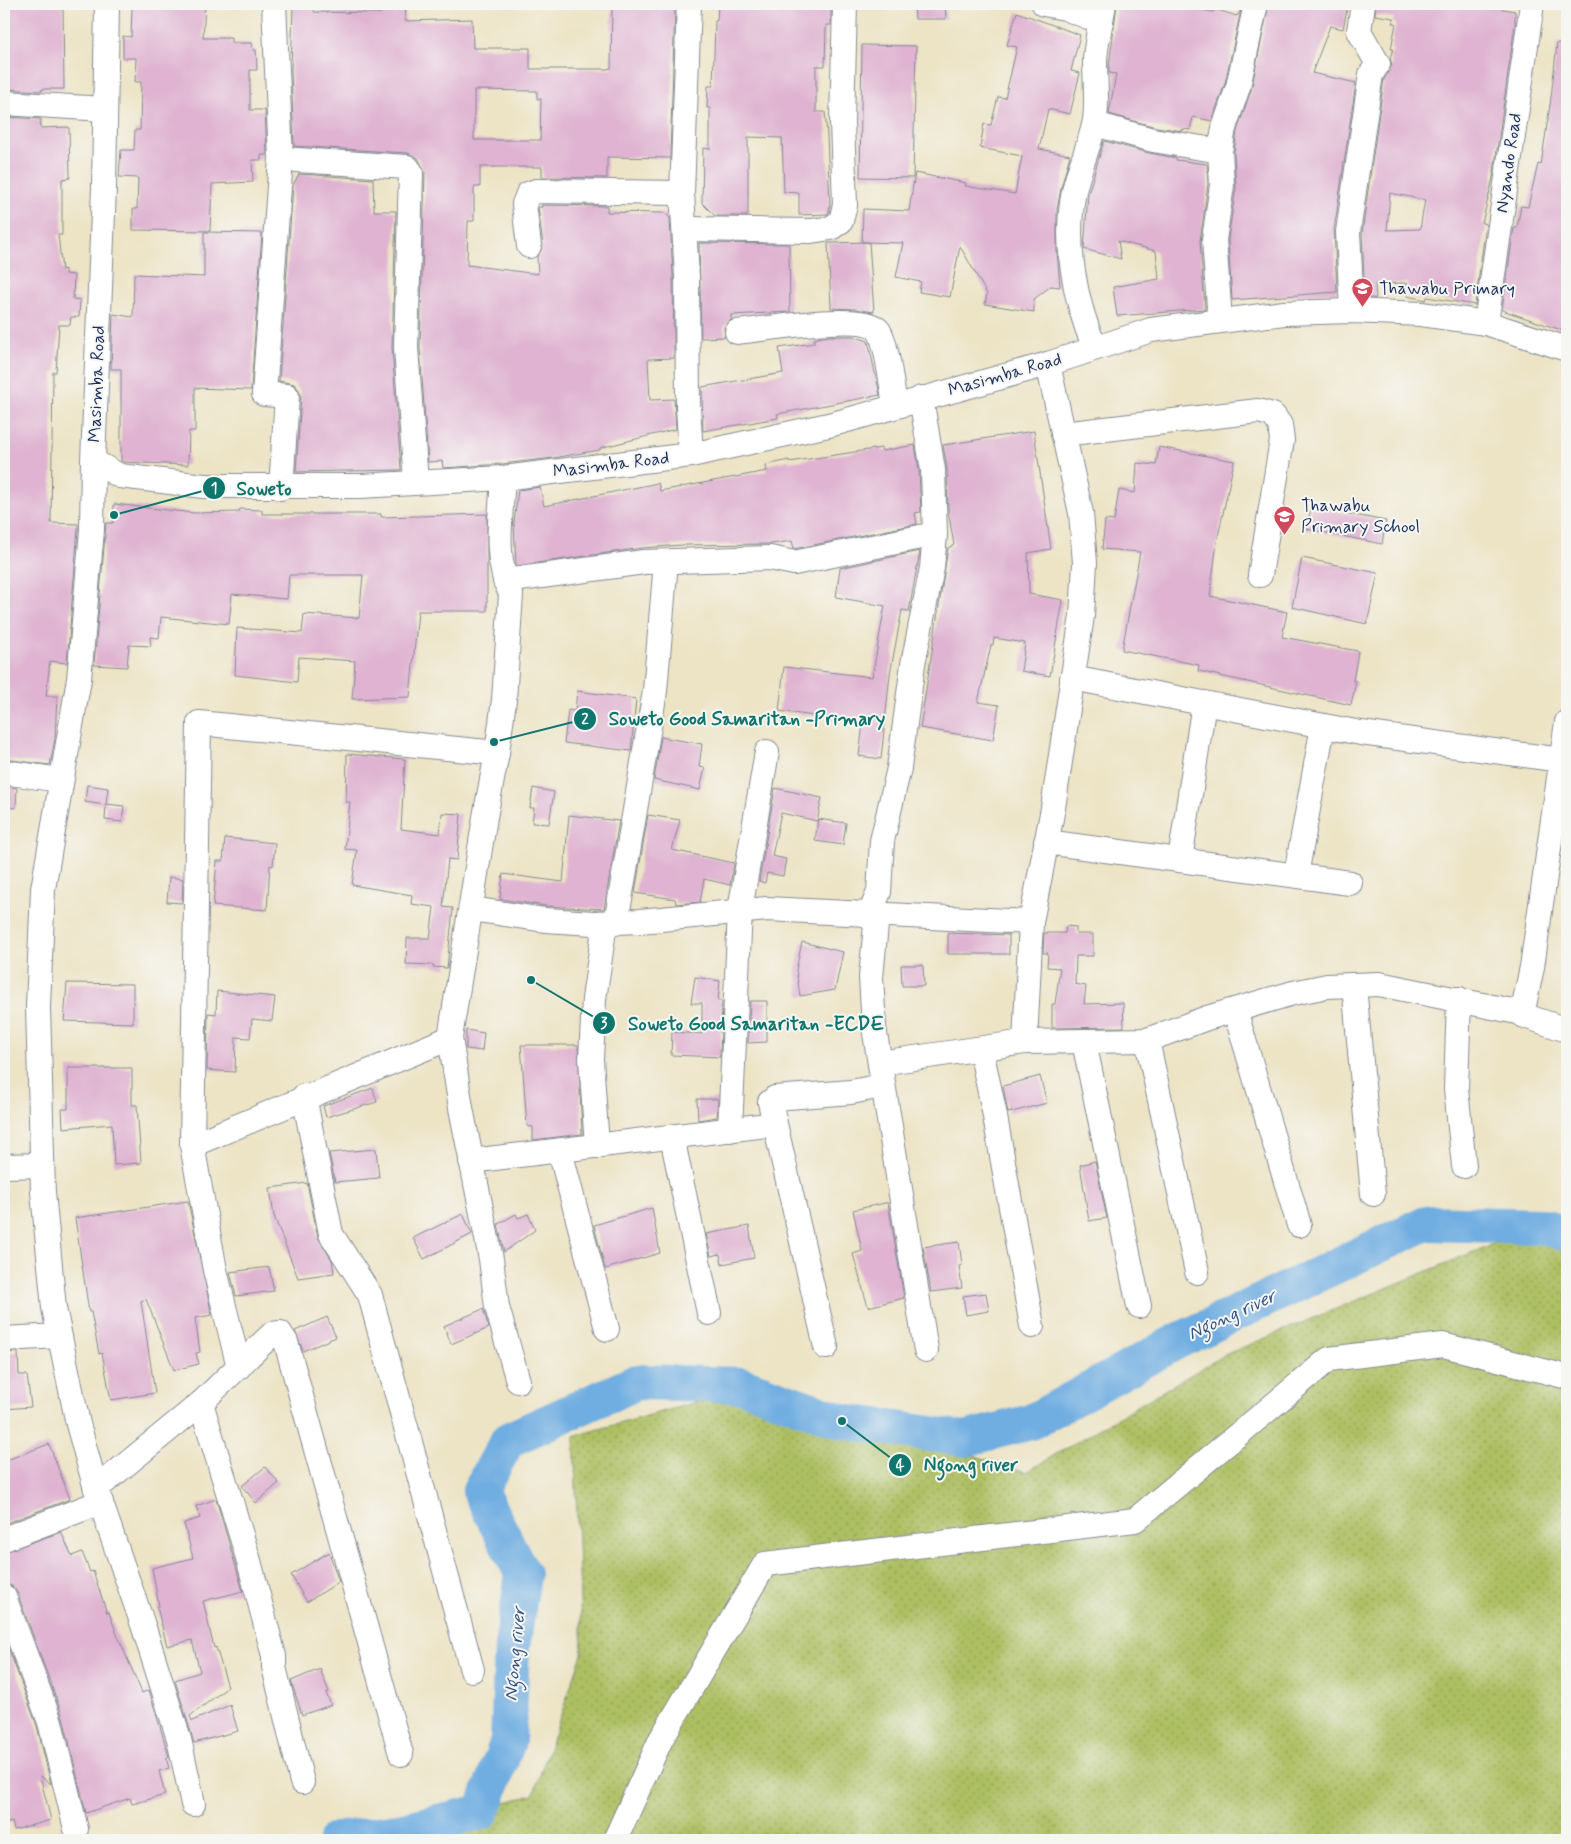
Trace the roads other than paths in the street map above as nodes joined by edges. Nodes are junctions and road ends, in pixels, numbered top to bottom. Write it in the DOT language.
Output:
graph roads {
  1 [pos="107,4"];
  2 [pos="274,4"];
  3 [pos="689,4"];
  4 [pos="845,4"];
  5 [pos="1044,4"];
  6 [pos="1256,4"];
  7 [pos="1363,4"];
  8 [pos="1532,4"];
  9 [pos="1102,13"];
  10 [pos="4,103"];
  11 [pos="105,109"];
  12 [pos="1095,124"];
  13 [pos="1220,151"];
  14 [pos="281,159"];
  15 [pos="682,193"];
  16 [pos="685,229"];
  17 [pos="528,246"];
  18 [pos="1352,312"];
  19 [pos="1218,321"];
  20 [pos="1486,323"];
  21 [pos="737,332"];
  22 [pos="1095,348"];
  23 [pos="1567,349"];
  24 [pos="1048,364"];
  25 [pos="921,398"];
  26 [pos="895,405"];
  27 [pos="1063,434"];
  28 [pos="692,455"];
  29 [pos="93,461"];
  30 [pos="503,478"];
  31 [pos="416,482"];
  32 [pos="281,488"];
  33 [pos="935,534"];
  34 [pos="666,562"];
  35 [pos="1260,575"];
  36 [pos="505,581"];
  37 [pos="1072,678"];
  38 [pos="1204,703"];
  39 [pos="1567,722"];
  40 [pos="1323,726"];
  41 [pos="767,752"];
  42 [pos="497,753"];
  43 [pos="1560,760"];
  44 [pos="4,772"];
  45 [pos="60,780"];
  46 [pos="1560,816"];
  47 [pos="1046,842"];
  48 [pos="1180,860"];
  49 [pos="1296,875"];
  50 [pos="1350,883"];
  51 [pos="471,908"];
  52 [pos="740,910"];
  53 [pos="869,916"];
  54 [pos="1031,922"];
  55 [pos="610,923"];
  56 [pos="1354,985"];
  57 [pos="1459,999"];
  58 [pos="1235,1010"];
  59 [pos="1522,1015"];
  60 [pos="1567,1030"];
  61 [pos="450,1038"];
  62 [pos="1147,1040"];
  63 [pos="1025,1042"];
  64 [pos="1084,1042"];
  65 [pos="981,1050"];
  66 [pos="881,1074"];
  67 [pos="304,1096"];
  68 [pos="775,1124"];
  69 [pos="730,1130"];
  70 [pos="672,1137"];
  71 [pos="192,1145"];
  72 [pos="597,1146"];
  73 [pos="560,1151"];
  74 [pos="471,1161"];
  75 [pos="42,1165"];
  76 [pos="4,1166"];
  77 [pos="1464,1166"];
  78 [pos="1373,1194"];
  79 [pos="1299,1225"];
  80 [pos="1197,1272"];
  81 [pos="1139,1306"];
  82 [pos="709,1313"];
  83 [pos="1032,1326"];
  84 [pos="607,1329"];
  85 [pos="59,1336"];
  86 [pos="4,1339"];
  87 [pos="826,1347"];
  88 [pos="926,1350"];
  89 [pos="239,1367"];
  90 [pos="1567,1377"];
  91 [pos="518,1381"];
  92 [pos="201,1403"];
  93 [pos="98,1495"];
  94 [pos="4,1539"];
  95 [pos="4,1597"];
  96 [pos="472,1670"];
  97 [pos="401,1754"];
  98 [pos="302,1782"];
  99 [pos="193,1804"];
  100 [pos="76,1829"];
  101 [pos="615,1840"];
  1 -- 11 [label="street, Masimba Road"];
  2 -- 14 [label="street"];
  3 -- 15 [label="street"];
  4 -- 16 [label="street"];
  5 -- 9 [label="street"];
  6 -- 13 [label="street"];
  7 -- 18 [label="street"];
  8 -- 20 [label="street, Nyando Road"];
  9 -- 12 [label="street"];
  10 -- 11 [label="street"];
  11 -- 29 [label="street, Masimba Road"];
  12 -- 13 [label="street"];
  12 -- 22 [label="street"];
  13 -- 19 [label="street"];
  14 -- 31 [label="street"];
  14 -- 32 [label="street"];
  15 -- 16 [label="street"];
  15 -- 17 [label="street"];
  16 -- 28 [label="street"];
  18 -- 19 [label="street, Masimba Road"];
  18 -- 20 [label="street, Masimba Road"];
  19 -- 22 [label="street, Masimba Road"];
  20 -- 23 [label="street, Masimba Road"];
  21 -- 26 [label="street"];
  22 -- 24 [label="street, Masimba Road"];
  24 -- 25 [label="street, Masimba Road"];
  24 -- 27 [label="street"];
  25 -- 26 [label="street, Masimba Road"];
  25 -- 33 [label="street"];
  26 -- 28 [label="street, Masimba Road"];
  27 -- 35 [label="street"];
  27 -- 37 [label="street"];
  28 -- 30 [label="street, Masimba Road"];
  29 -- 32 [label="street, Masimba Road"];
  29 -- 45 [label="street"];
  30 -- 31 [label="street, Masimba Road"];
  30 -- 36 [label="street"];
  31 -- 32 [label="street, Masimba Road"];
  33 -- 34 [label="street"];
  33 -- 53 [label="street"];
  34 -- 36 [label="street"];
  34 -- 55 [label="street"];
  36 -- 42 [label="street"];
  37 -- 38 [label="street"];
  37 -- 47 [label="street"];
  38 -- 40 [label="street"];
  38 -- 48 [label="street"];
  39 -- 43 [label="street"];
  40 -- 43 [label="street"];
  40 -- 49 [label="street"];
  41 -- 52 [label="street"];
  42 -- 51 [label="street"];
  42 -- 71 [label="street"];
  43 -- 46 [label="street"];
  44 -- 45 [label="street"];
  45 -- 75 [label="street"];
  46 -- 59 [label="street"];
  47 -- 48 [label="street"];
  47 -- 54 [label="street"];
  48 -- 49 [label="street"];
  49 -- 50 [label="street"];
  51 -- 55 [label="street"];
  51 -- 61 [label="street"];
  52 -- 53 [label="street"];
  52 -- 55 [label="street"];
  52 -- 69 [label="street"];
  53 -- 54 [label="street"];
  53 -- 66 [label="street"];
  54 -- 63 [label="street"];
  55 -- 72 [label="street"];
  56 -- 57 [label="street"];
  56 -- 58 [label="street"];
  56 -- 78 [label="street"];
  57 -- 59 [label="street"];
  57 -- 77 [label="street"];
  58 -- 62 [label="street"];
  58 -- 79 [label="street"];
  59 -- 60 [label="street"];
  61 -- 67 [label="street"];
  61 -- 74 [label="street"];
  62 -- 64 [label="street"];
  62 -- 80 [label="street"];
  63 -- 64 [label="street"];
  63 -- 65 [label="street"];
  64 -- 81 [label="street"];
  65 -- 66 [label="street"];
  65 -- 83 [label="street"];
  66 -- 68 [label="street"];
  66 -- 88 [label="street"];
  67 -- 71 [label="street"];
  67 -- 96 [label="street"];
  68 -- 69 [label="street"];
  68 -- 87 [label="street"];
  69 -- 70 [label="street"];
  70 -- 72 [label="street"];
  70 -- 82 [label="street"];
  71 -- 89 [label="street"];
  72 -- 73 [label="street"];
  73 -- 74 [label="street"];
  73 -- 84 [label="street"];
  74 -- 91 [label="street"];
  75 -- 76 [label="street"];
  75 -- 85 [label="street"];
  85 -- 86 [label="street"];
  85 -- 93 [label="street"];
  89 -- 92 [label="street"];
  89 -- 97 [label="street"];
  90 -- 101 [label="street"];
  92 -- 93 [label="street"];
  92 -- 98 [label="street"];
  93 -- 94 [label="street"];
  93 -- 99 [label="street"];
  95 -- 100 [label="street"];
}
